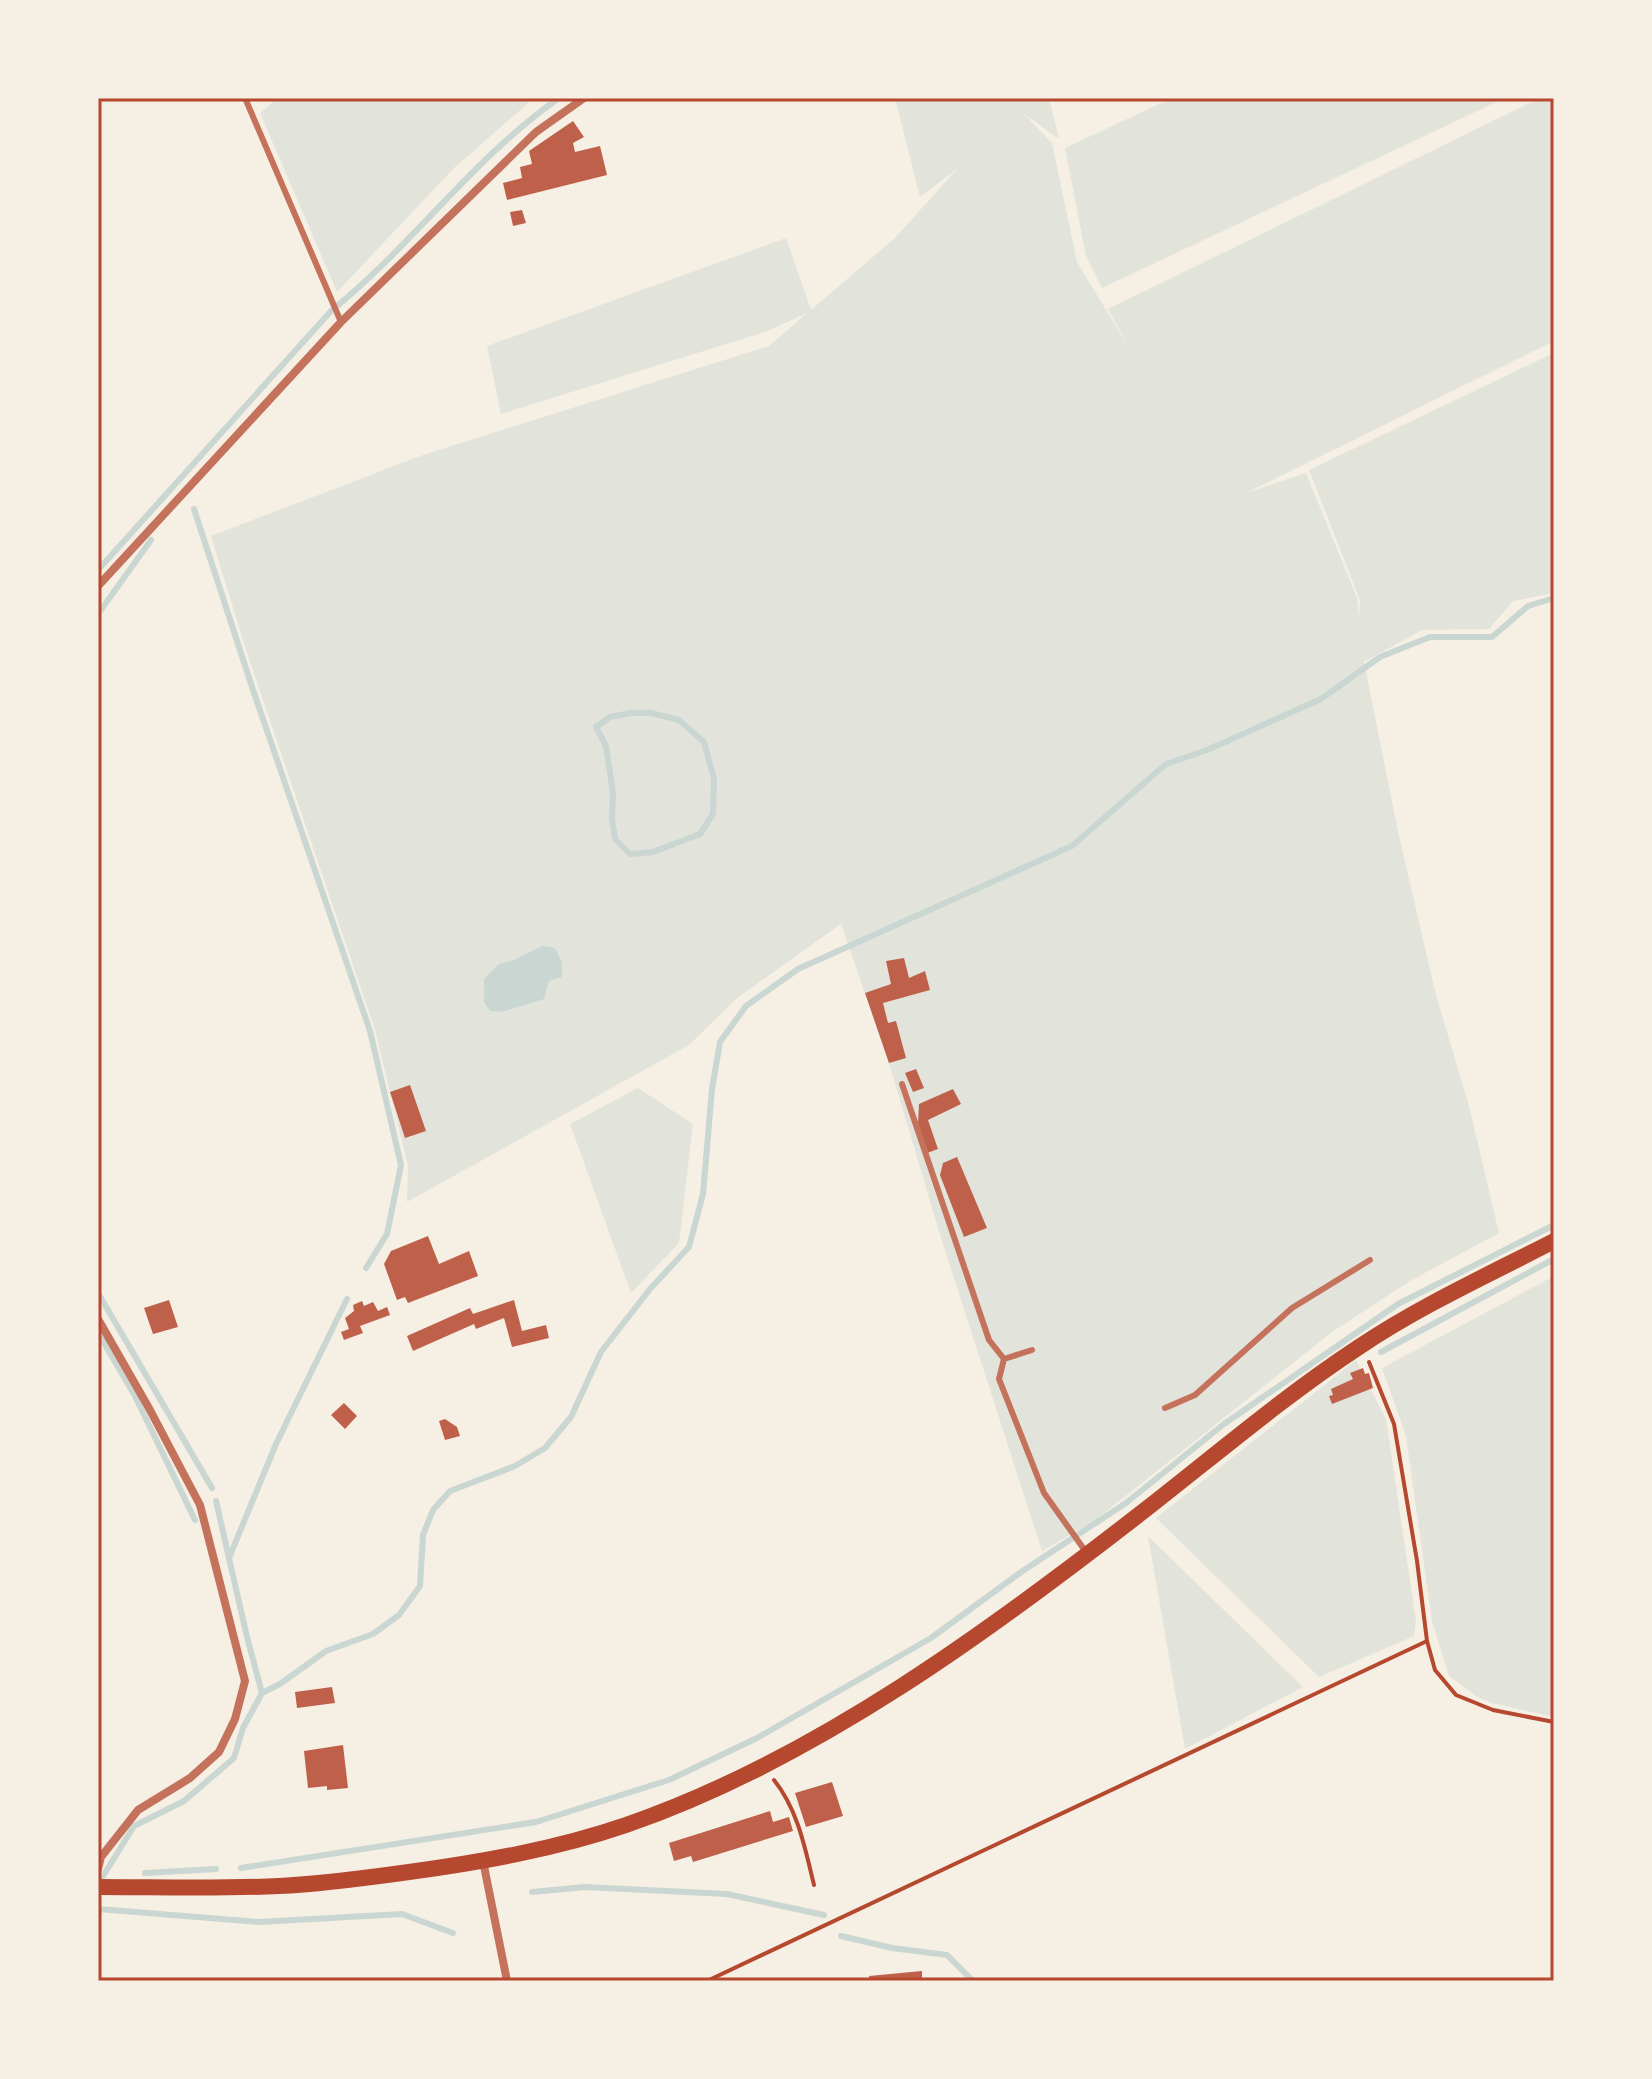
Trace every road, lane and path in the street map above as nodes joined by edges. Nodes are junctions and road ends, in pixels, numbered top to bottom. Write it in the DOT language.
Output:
graph roads {
  1 [pos="245,98"];
  2 [pos="584,98"];
  3 [pos="341,322"];
  4 [pos="98,586"];
  5 [pos="902,1084"];
  6 [pos="1554,1241"];
  7 [pos="1370,1260"];
  8 [pos="98,1319"];
  9 [pos="1362,1345"];
  10 [pos="1032,1350"];
  11 [pos="1004,1359"];
  12 [pos="1165,1408"];
  13 [pos="1088,1555"];
  14 [pos="1427,1641"];
  15 [pos="1554,1722"];
  16 [pos="762,1766"];
  17 [pos="483,1861"];
  18 [pos="98,1869"];
  19 [pos="814,1885"];
  20 [pos="98,1887"];
  21 [pos="507,1981"];
  22 [pos="707,1981"];
  1 -- 3 [label="lane"];
  2 -- 3 [label="street"];
  3 -- 4 [label="street"];
  5 -- 11 [label="lane"];
  6 -- 9 [label="main road"];
  7 -- 12 [label="lane"];
  8 -- 18 [label="street"];
  9 -- 13 [label="main road"];
  9 -- 14 [label="path"];
  10 -- 11 [label="lane"];
  11 -- 13 [label="lane"];
  13 -- 16 [label="main road"];
  14 -- 15 [label="path"];
  14 -- 22 [label="path"];
  16 -- 17 [label="main road"];
  16 -- 19 [label="path"];
  17 -- 20 [label="main road"];
  17 -- 21 [label="street"];
}
